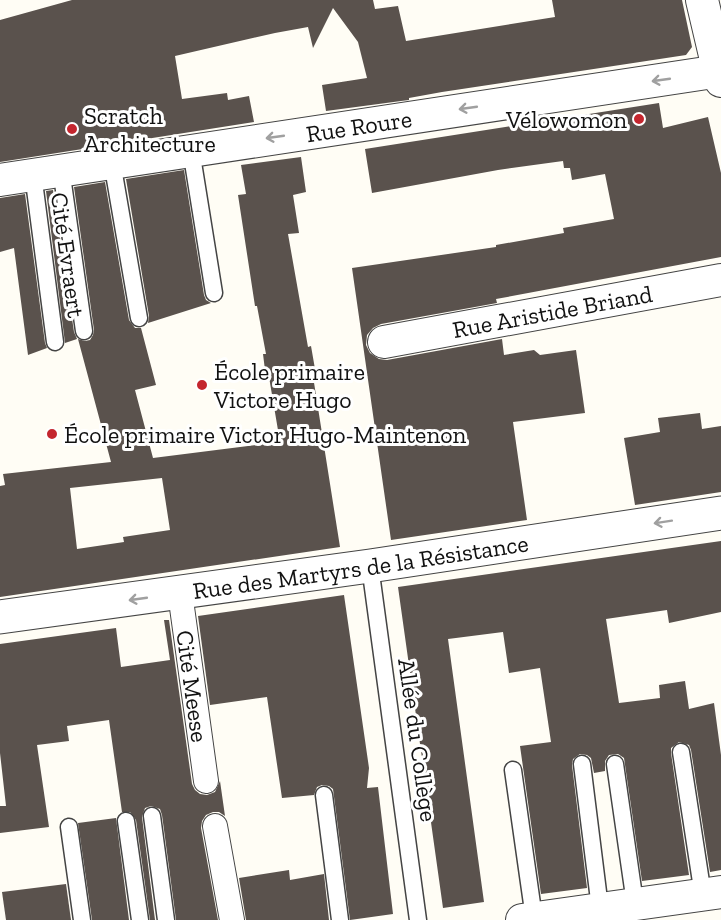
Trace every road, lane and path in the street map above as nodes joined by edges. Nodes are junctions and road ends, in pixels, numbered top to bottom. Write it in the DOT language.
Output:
graph roads {
  1 [pos="709,2"];
  2 [pos="720,76"];
  3 [pos="191,150"];
  4 [pos="112,162"];
  5 [pos="47,172"];
  6 [pos="0,180"];
  7 [pos="721,280"];
  8 [pos="214,293"];
  9 [pos="139,318"];
  10 [pos="84,331"];
  11 [pos="56,342"];
  12 [pos="384,342"];
  13 [pos="721,513"];
  14 [pos="370,566"];
  15 [pos="180,593"];
  16 [pos="0,617"];
  17 [pos="681,752"];
  18 [pos="582,764"];
  19 [pos="615,764"];
  20 [pos="513,770"];
  21 [pos="206,781"];
  22 [pos="324,795"];
  23 [pos="152,816"];
  24 [pos="126,821"];
  25 [pos="215,826"];
  26 [pos="69,827"];
  27 [pos="712,894"];
  28 [pos="600,908"];
  29 [pos="655,908"];
  30 [pos="568,917"];
  31 [pos="528,919"];
  32 [pos="82,920"];
  33 [pos="140,920"];
  34 [pos="166,920"];
  35 [pos="232,920"];
  36 [pos="340,920"];
  37 [pos="418,920"];
  1 -- 2 [label="street"];
  2 -- 3 [label="street, Rue Roure, one-way"];
  3 -- 4 [label="street, Rue Roure"];
  3 -- 8 [label="lane"];
  4 -- 5 [label="street, Rue Roure"];
  4 -- 9 [label="lane"];
  5 -- 6 [label="street, Rue Roure"];
  5 -- 10 [label="lane, Cité Evraert"];
  5 -- 11 [label="lane, Cité Evraert"];
  7 -- 12 [label="street, Rue Aristide Briand"];
  13 -- 14 [label="street, Rue des Martyrs de la Résistance, one-way"];
  14 -- 15 [label="street, Rue des Martyrs de la Résistance"];
  14 -- 37 [label="lane, Allée du Collège"];
  15 -- 16 [label="street, Rue des Martyrs de la Résistance, one-way"];
  15 -- 21 [label="street, Cité Meese"];
  17 -- 27 [label="lane"];
  18 -- 28 [label="lane"];
  19 -- 29 [label="lane"];
  20 -- 31 [label="lane"];
  22 -- 36 [label="lane"];
  23 -- 34 [label="lane"];
  24 -- 33 [label="lane"];
  25 -- 35 [label="street"];
  26 -- 32 [label="lane"];
  27 -- 29 [label="street"];
  28 -- 29 [label="street"];
  28 -- 30 [label="street"];
  30 -- 31 [label="street"];
}
